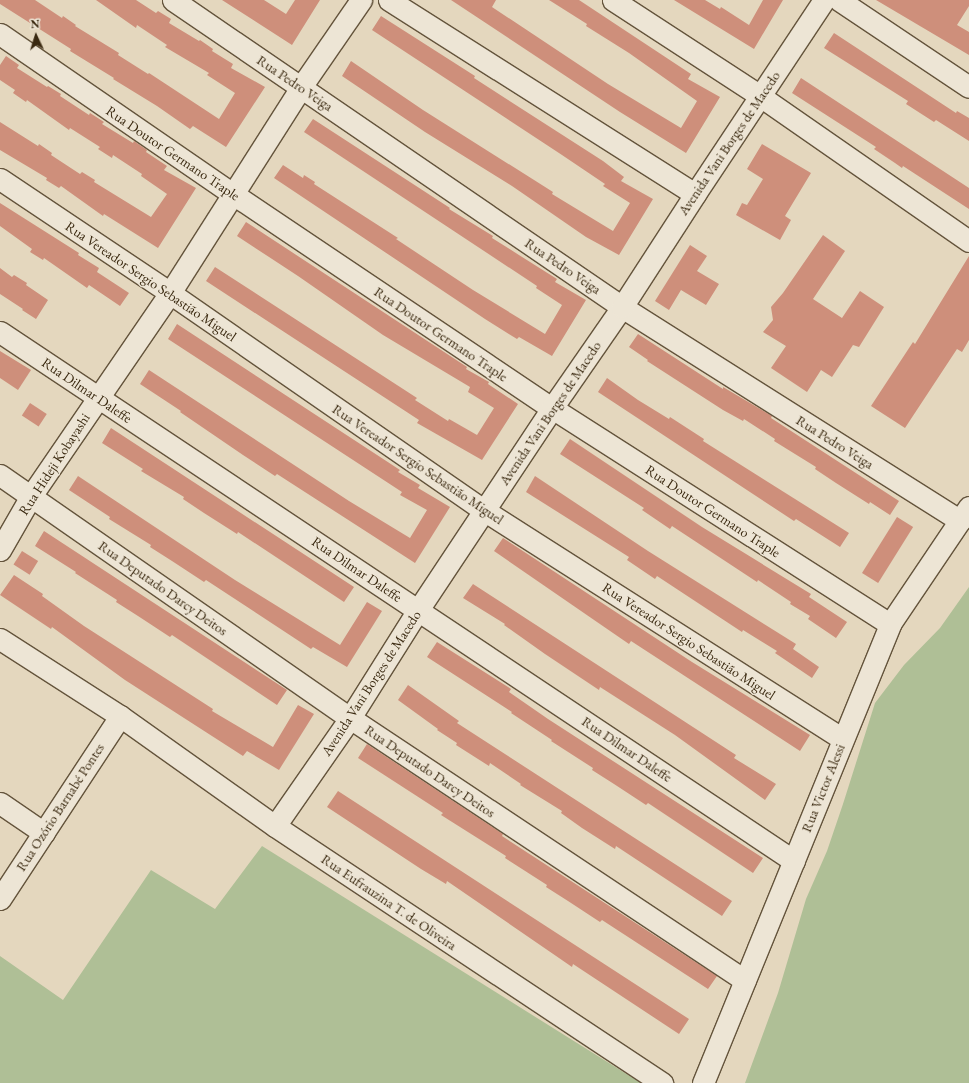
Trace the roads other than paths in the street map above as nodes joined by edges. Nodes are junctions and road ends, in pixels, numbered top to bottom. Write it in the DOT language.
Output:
graph roads {
  1 [pos="173,0"];
  2 [pos="361,0"];
  3 [pos="389,0"];
  4 [pos="613,0"];
  5 [pos="824,0"];
  6 [pos="839,0"];
  7 [pos="0,34"];
  8 [pos="301,87"];
  9 [pos="969,87"];
  10 [pos="760,96"];
  11 [pos="0,179"];
  12 [pos="233,194"];
  13 [pos="695,194"];
  14 [pos="969,240"];
  15 [pos="170,293"];
  16 [pos="622,306"];
  17 [pos="0,332"];
  18 [pos="98,397"];
  19 [pos="552,408"];
  20 [pos="0,475"];
  21 [pos="31,496"];
  22 [pos="485,511"];
  23 [pos="964,514"];
  24 [pos="0,550"];
  25 [pos="418,610"];
  26 [pos="890,624"];
  27 [pos="0,639"];
  28 [pos="120,716"];
  29 [pos="350,718"];
  30 [pos="842,739"];
  31 [pos="0,803"];
  32 [pos="275,826"];
  33 [pos="44,833"];
  34 [pos="794,861"];
  35 [pos="0,899"];
  36 [pos="745,980"];
  37 [pos="662,1083"];
  38 [pos="703,1083"];
  1 -- 8 [label="street, Rua Pedro Veiga"];
  2 -- 8 [label="street, Rua Hideji Kobayashi"];
  3 -- 13 [label="street"];
  4 -- 10 [label="street"];
  5 -- 10 [label="street, Avenida Vani Borges de Macedo"];
  6 -- 9 [label="street"];
  7 -- 12 [label="street, Rua Doutor Germano Traple"];
  8 -- 12 [label="street, Rua Hideji Kobayashi"];
  8 -- 16 [label="street, Rua Pedro Veiga"];
  10 -- 13 [label="street, Avenida Vani Borges de Macedo"];
  10 -- 14 [label="street"];
  11 -- 15 [label="street, Rua Vereador Sergio Sebastião Miguel"];
  12 -- 15 [label="street, Rua Hideji Kobayashi"];
  12 -- 19 [label="street, Rua Doutor Germano Traple"];
  13 -- 16 [label="street, Avenida Vani Borges de Macedo"];
  15 -- 18 [label="street, Rua Hideji Kobayashi"];
  15 -- 22 [label="street, Rua Vereador Sergio Sebastião Miguel"];
  16 -- 19 [label="street, Avenida Vani Borges de Macedo"];
  16 -- 23 [label="street, Rua Pedro Veiga"];
  17 -- 18 [label="street, Rua Dilmar Daleffe"];
  18 -- 21 [label="street, Rua Hideji Kobayashi"];
  18 -- 25 [label="street, Rua Dilmar Daleffe"];
  19 -- 22 [label="street, Avenida Vani Borges de Macedo"];
  19 -- 26 [label="street, Rua Doutor Germano Traple"];
  20 -- 21 [label="street, Rua Deputado Darcy Deitos"];
  21 -- 24 [label="street, Rua Hideji Kobayashi"];
  21 -- 29 [label="street, Rua Deputado Darcy Deitos"];
  22 -- 25 [label="street, Avenida Vani Borges de Macedo"];
  22 -- 30 [label="street, Rua Vereador Sergio Sebastião Miguel"];
  23 -- 26 [label="street, Rua Victor Alessi"];
  25 -- 29 [label="street, Avenida Vani Borges de Macedo"];
  25 -- 34 [label="street, Rua Dilmar Daleffe"];
  26 -- 30 [label="street, Rua Victor Alessi"];
  27 -- 28 [label="street, Rua Eufrauzina T. de Oliveira"];
  28 -- 32 [label="street, Rua Eufrauzina T. de Oliveira"];
  28 -- 33 [label="street, Rua Ozório Barnabé Pontes"];
  29 -- 32 [label="street, Avenida Vani Borges de Macedo"];
  29 -- 36 [label="street, Rua Deputado Darcy Deitos"];
  30 -- 34 [label="street, Rua Victor Alessi"];
  31 -- 33 [label="street"];
  32 -- 37 [label="street, Rua Eufrauzina T. de Oliveira"];
  33 -- 35 [label="street, Rua Ozório Barnabé Pontes"];
  34 -- 36 [label="street, Rua Victor Alessi"];
  36 -- 38 [label="street, Rua Victor Alessi"];
}
